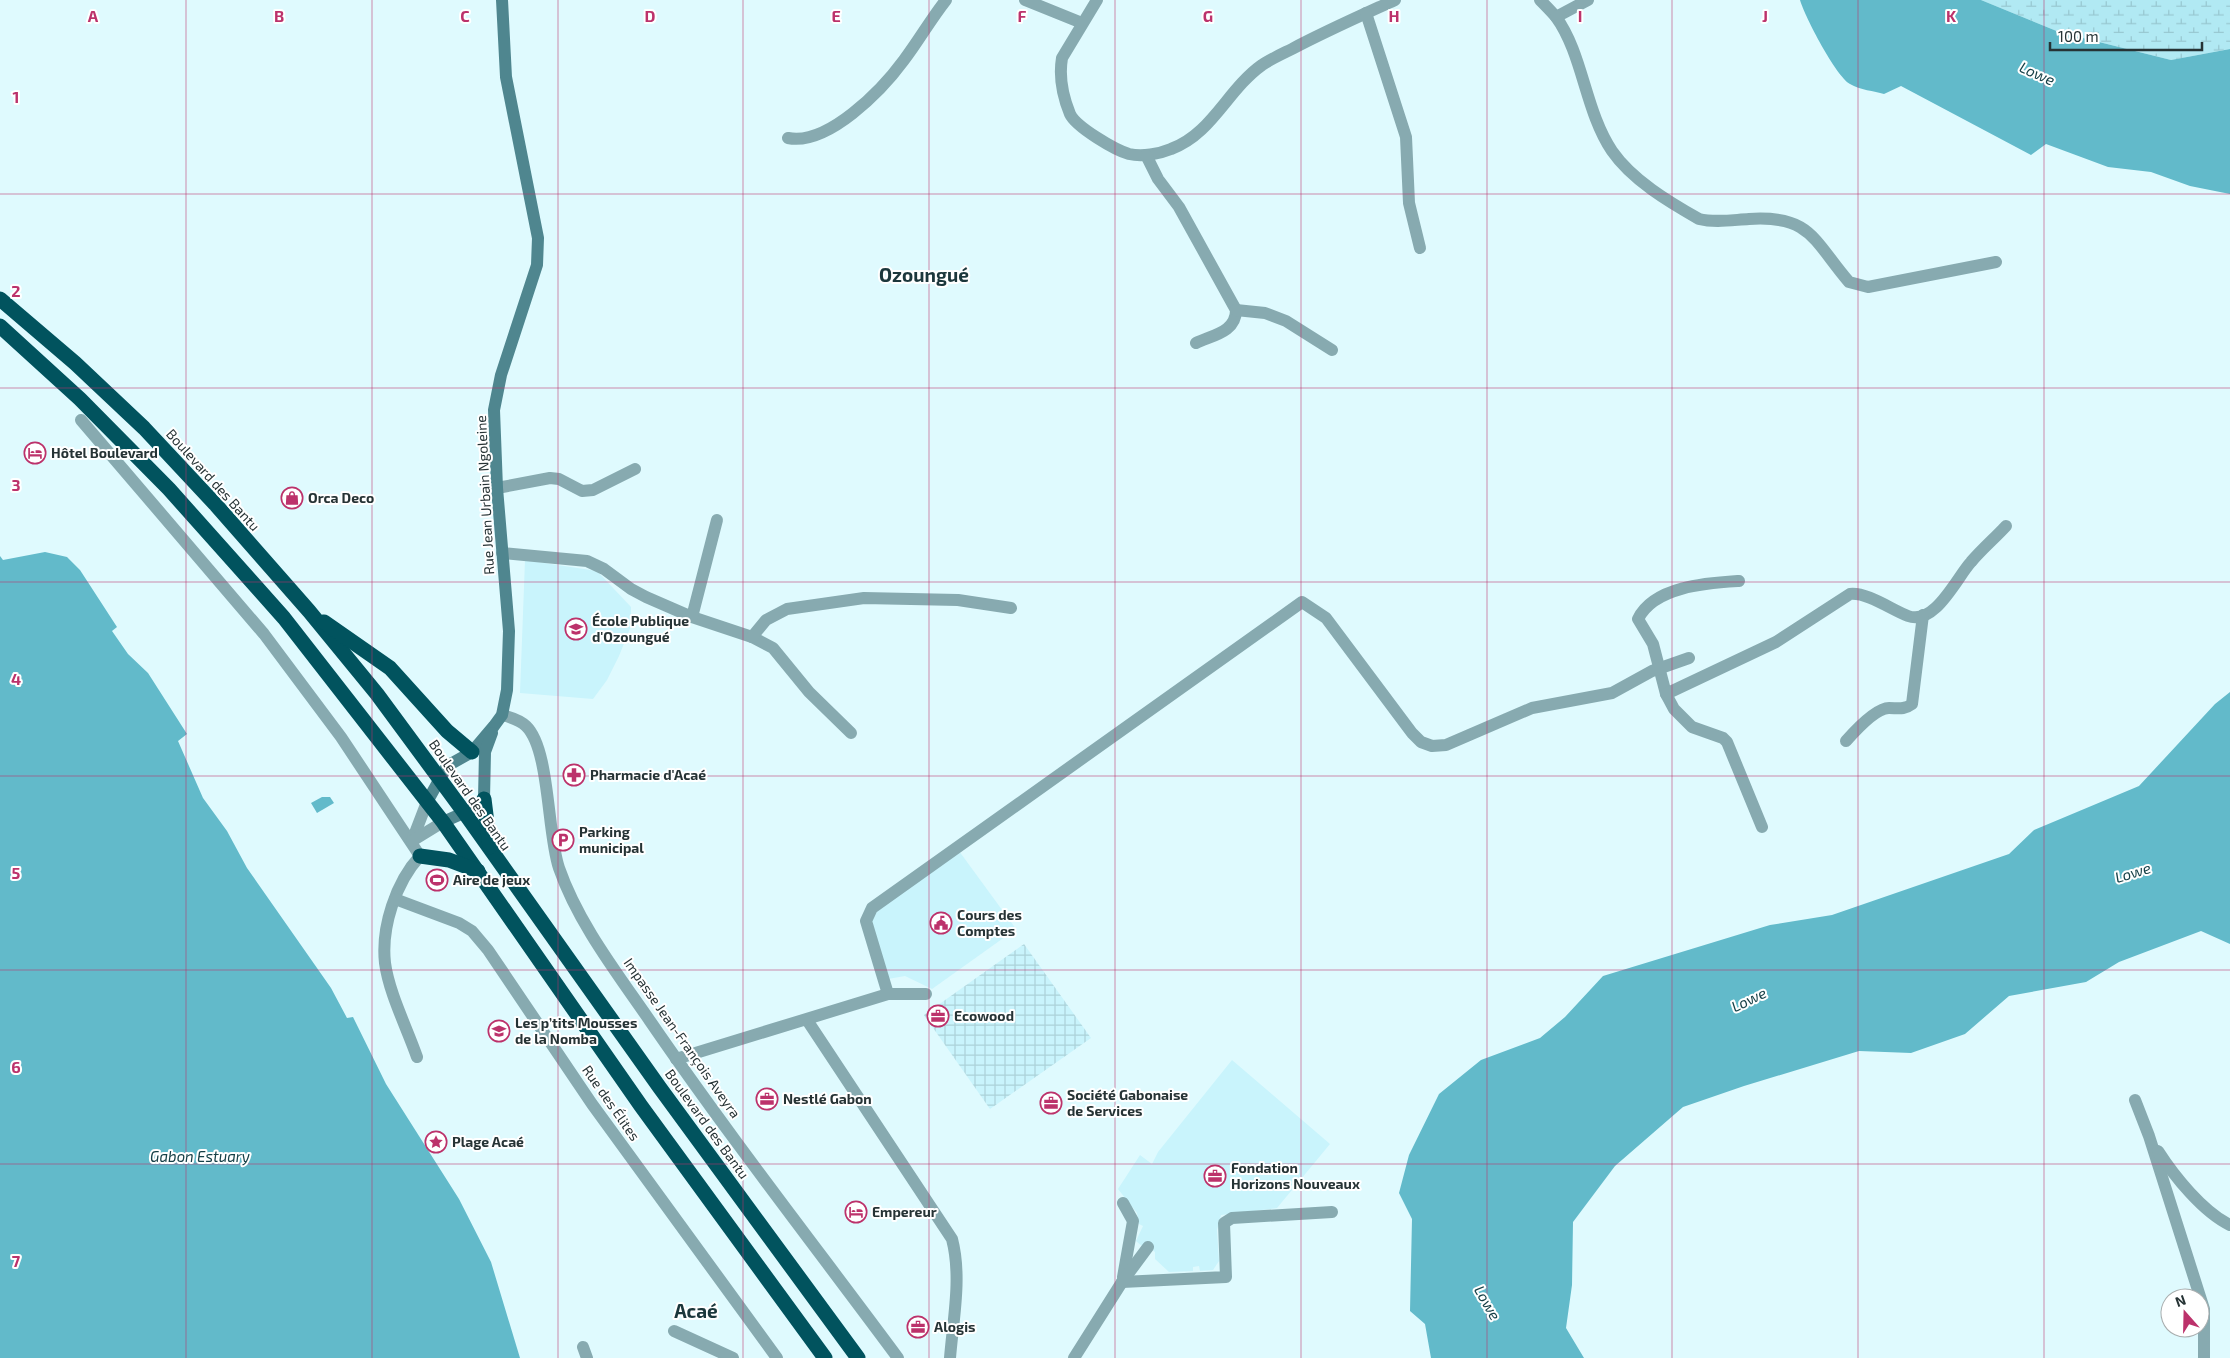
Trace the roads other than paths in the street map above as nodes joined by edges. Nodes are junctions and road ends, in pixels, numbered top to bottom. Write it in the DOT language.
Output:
graph roads {
  1 [pos="502,0"];
  2 [pos="946,0"];
  3 [pos="1025,0"];
  4 [pos="1097,0"];
  5 [pos="1395,0"];
  6 [pos="1540,0"];
  7 [pos="1588,0"];
  8 [pos="1366,13"];
  9 [pos="1556,18"];
  10 [pos="1082,23"];
  11 [pos="788,138"];
  12 [pos="1146,155"];
  13 [pos="1420,248"];
  14 [pos="1996,262"];
  15 [pos="0,299"];
  16 [pos="1236,310"];
  17 [pos="0,326"];
  18 [pos="1196,343"];
  19 [pos="1332,350"];
  20 [pos="81,420"];
  21 [pos="635,469"];
  22 [pos="497,488"];
  23 [pos="717,520"];
  24 [pos="2006,526"];
  25 [pos="502,553"];
  26 [pos="1739,581"];
  27 [pos="1011,608"];
  28 [pos="308,611"];
  29 [pos="1923,615"];
  30 [pos="692,618"];
  31 [pos="752,637"];
  32 [pos="1689,658"];
  33 [pos="1660,668"];
  34 [pos="1666,694"];
  35 [pos="498,720"];
  36 [pos="851,733"];
  37 [pos="1846,741"];
  38 [pos="472,752"];
  39 [pos="440,779"];
  40 [pos="484,799"];
  41 [pos="427,802"];
  42 [pos="464,812"];
  43 [pos="443,822"];
  44 [pos="1762,827"];
  45 [pos="412,841"];
  46 [pos="492,853"];
  47 [pos="420,856"];
  48 [pos="478,871"];
  49 [pos="395,900"];
  50 [pos="888,994"];
  51 [pos="926,994"];
  52 [pos="807,1020"];
  53 [pos="418,1057"];
  54 [pos="676,1059"];
  55 [pos="2135,1100"];
  56 [pos="2149,1136"];
  57 [pos="1123,1203"];
  58 [pos="1332,1212"];
  59 [pos="2230,1225"];
  60 [pos="1148,1247"];
  61 [pos="1122,1282"];
  62 [pos="674,1331"];
  63 [pos="733,1358"];
  64 [pos="777,1358"];
  65 [pos="825,1358"];
  66 [pos="858,1358"];
  67 [pos="898,1358"];
  68 [pos="950,1358"];
  69 [pos="1074,1358"];
  70 [pos="2204,1358"];
  1 -- 22 [label="street, Rue Jean Urbain Ngoleine"];
  2 -- 11 [label="street"];
  3 -- 10 [label="street"];
  4 -- 10 [label="street"];
  5 -- 8 [label="street"];
  6 -- 9 [label="street"];
  7 -- 9 [label="street"];
  8 -- 12 [label="street"];
  8 -- 13 [label="street"];
  9 -- 14 [label="street"];
  10 -- 12 [label="street"];
  12 -- 16 [label="street"];
  15 -- 28 [label="highway, Boulevard des Bantu"];
  16 -- 18 [label="street"];
  16 -- 19 [label="street"];
  17 -- 41 [label="highway"];
  20 -- 45 [label="street"];
  21 -- 22 [label="street"];
  22 -- 25 [label="street, Rue Jean Urbain Ngoleine"];
  23 -- 30 [label="street"];
  24 -- 29 [label="street"];
  25 -- 30 [label="street"];
  25 -- 35 [label="street, Rue Jean Urbain Ngoleine"];
  26 -- 33 [label="street"];
  27 -- 31 [label="street"];
  28 -- 38 [label="highway"];
  28 -- 39 [label="highway, Boulevard des Bantu"];
  29 -- 34 [label="street"];
  29 -- 37 [label="street"];
  30 -- 31 [label="street"];
  31 -- 36 [label="street"];
  32 -- 33 [label="street"];
  33 -- 34 [label="street"];
  33 -- 50 [label="street"];
  34 -- 44 [label="street"];
  35 -- 38 [label="street"];
  35 -- 40 [label="street, Rue Jean Urbain Ngoleine"];
  35 -- 54 [label="street, Impasse Jean-François Aveyra"];
  38 -- 39 [label="street"];
  39 -- 41 [label="street"];
  39 -- 42 [label="highway, Boulevard des Bantu"];
  40 -- 42 [label="street"];
  40 -- 46 [label="highway"];
  41 -- 43 [label="highway"];
  41 -- 45 [label="street"];
  42 -- 43 [label="street"];
  42 -- 46 [label="highway, Boulevard des Bantu"];
  43 -- 45 [label="street"];
  43 -- 48 [label="highway"];
  45 -- 47 [label="street"];
  46 -- 66 [label="highway, Boulevard des Bantu"];
  47 -- 48 [label="highway"];
  47 -- 49 [label="street"];
  48 -- 65 [label="highway"];
  49 -- 53 [label="street"];
  49 -- 64 [label="street, Rue des Élites"];
  50 -- 51 [label="street"];
  50 -- 52 [label="street"];
  52 -- 54 [label="street"];
  52 -- 68 [label="street"];
  54 -- 67 [label="street, Impasse Jean-François Aveyra"];
  55 -- 56 [label="street"];
  56 -- 59 [label="street"];
  56 -- 70 [label="street"];
  57 -- 61 [label="street"];
  58 -- 61 [label="street"];
  60 -- 61 [label="street"];
  61 -- 69 [label="street"];
  62 -- 63 [label="street"];
}
